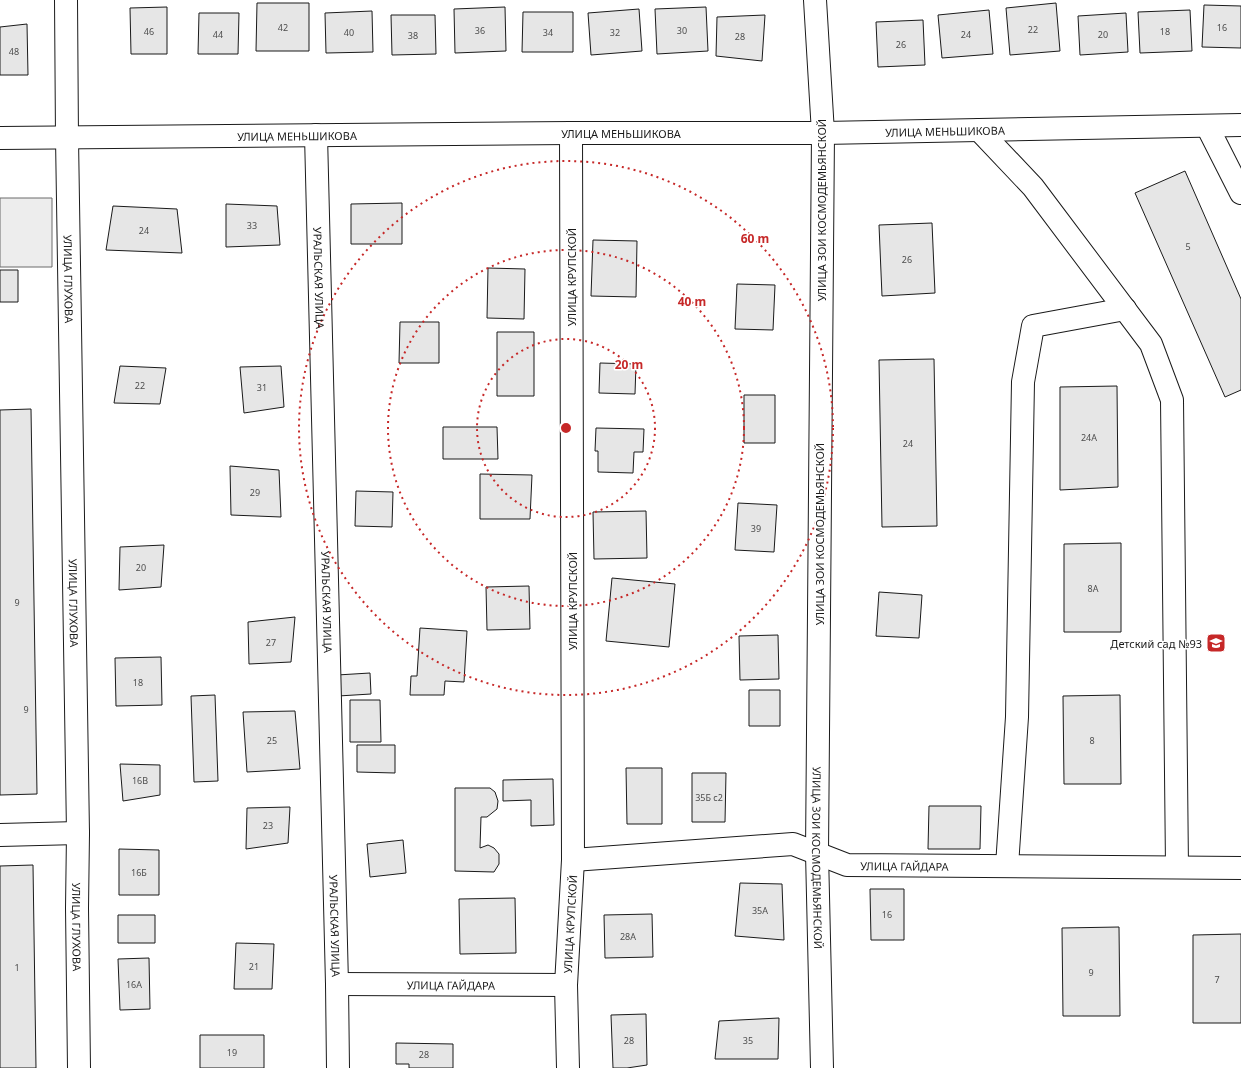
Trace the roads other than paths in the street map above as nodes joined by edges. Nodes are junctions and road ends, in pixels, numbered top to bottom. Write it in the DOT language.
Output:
graph roads {
  1 [pos="66,0"];
  2 [pos="815,0"];
  3 [pos="1241,125"];
  4 [pos="1207,126"];
  5 [pos="979,130"];
  6 [pos="571,133"];
  7 [pos="823,133"];
  8 [pos="316,135"];
  9 [pos="0,138"];
  10 [pos="66,138"];
  11 [pos="1241,193"];
  12 [pos="1125,309"];
  13 [pos="78,833"];
  14 [pos="0,835"];
  15 [pos="817,853"];
  16 [pos="573,860"];
  17 [pos="1007,866"];
  18 [pos="1177,868"];
  19 [pos="1241,868"];
  20 [pos="337,984"];
  21 [pos="566,985"];
  22 [pos="79,1068"];
  23 [pos="338,1068"];
  24 [pos="568,1068"];
  25 [pos="822,1068"];
  1 -- 10 [label="street, УЛИЦА ГЛУХОВА"];
  2 -- 7 [label="street, УЛИЦА ЗОИ КОСМОДЕМЬЯНСКОЙ"];
  3 -- 4 [label="street, УЛИЦА МЕНЬШИКОВА"];
  4 -- 5 [label="street, УЛИЦА МЕНЬШИКОВА"];
  4 -- 11 [label="street"];
  5 -- 7 [label="street, УЛИЦА МЕНЬШИКОВА"];
  5 -- 12 [label="street"];
  6 -- 7 [label="street, УЛИЦА МЕНЬШИКОВА"];
  6 -- 8 [label="street, УЛИЦА МЕНЬШИКОВА"];
  6 -- 16 [label="street, УЛИЦА КРУПСКОЙ"];
  7 -- 15 [label="street, УЛИЦА ЗОИ КОСМОДЕМЬЯНСКОЙ"];
  8 -- 10 [label="street, УЛИЦА МЕНЬШИКОВА"];
  8 -- 20 [label="street, УРАЛЬСКАЯ УЛИЦА"];
  9 -- 10 [label="street, УЛИЦА МЕНЬШИКОВА"];
  10 -- 13 [label="street, УЛИЦА ГЛУХОВА"];
  12 -- 17 [label="street"];
  12 -- 18 [label="street"];
  13 -- 14 [label="street"];
  13 -- 22 [label="street, УЛИЦА ГЛУХОВА"];
  15 -- 16 [label="street, УЛИЦА ГАЙДАРА"];
  15 -- 17 [label="street, УЛИЦА ГАЙДАРА"];
  15 -- 25 [label="street, УЛИЦА ЗОИ КОСМОДЕМЬЯНСКОЙ"];
  16 -- 21 [label="street, УЛИЦА КРУПСКОЙ"];
  17 -- 18 [label="street, УЛИЦА ГАЙДАРА"];
  18 -- 19 [label="street, УЛИЦА ГАЙДАРА"];
  20 -- 21 [label="street, УЛИЦА ГАЙДАРА"];
  20 -- 23 [label="street, УРАЛЬСКАЯ УЛИЦА"];
  21 -- 24 [label="street, УЛИЦА КРУПСКОЙ"];
}
